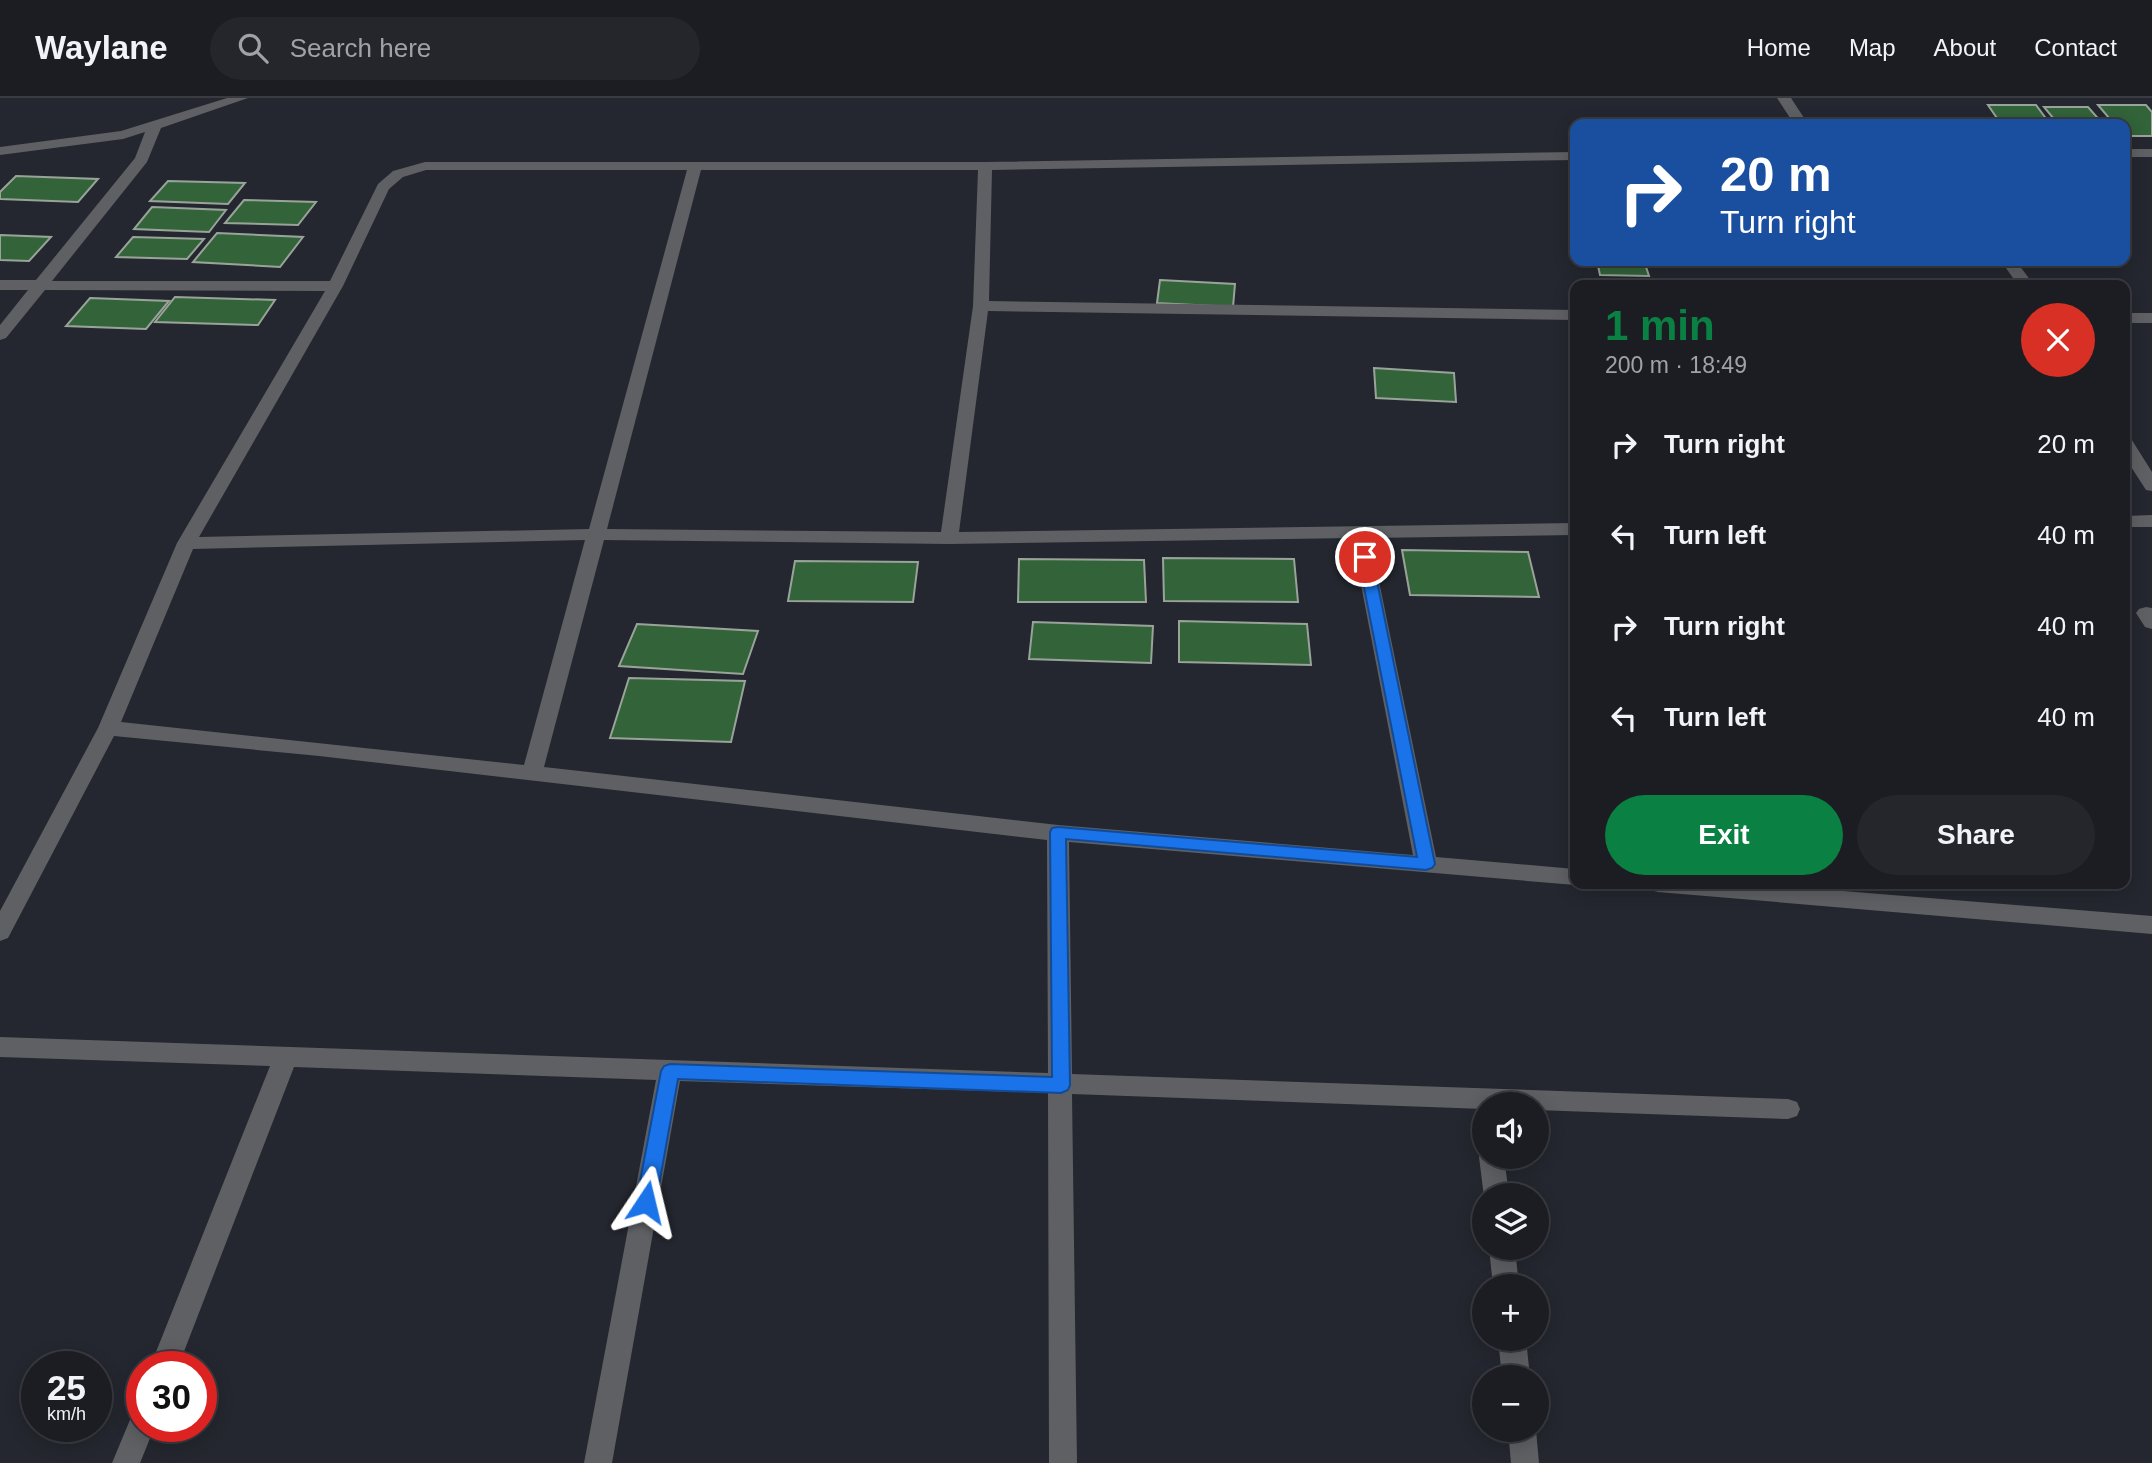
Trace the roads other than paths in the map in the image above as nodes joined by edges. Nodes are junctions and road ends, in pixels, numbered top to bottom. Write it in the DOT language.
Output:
graph roads {
  1 [pos="241,98"];
  2 [pos="1784,98"];
  3 [pos="1798,119"];
  4 [pos="155,125"];
  5 [pos="0,151"];
  6 [pos="2130,153"];
  7 [pos="2152,153"];
  8 [pos="1570,156"];
  9 [pos="695,166"];
  10 [pos="985,166"];
  11 [pos="0,285"];
  12 [pos="41,285"];
  13 [pos="335,286"];
  14 [pos="981,306"];
  15 [pos="1570,315"];
  16 [pos="2130,318"];
  17 [pos="2152,318"];
  18 [pos="0,335"];
  19 [pos="2130,451"];
  20 [pos="2152,486"];
  21 [pos="2152,521"];
  22 [pos="2130,522"];
  23 [pos="1570,529"];
  24 [pos="1360,532"];
  25 [pos="596,534"];
  26 [pos="949,538"];
  27 [pos="186,543"];
  28 [pos="108,728"];
  29 [pos="532,773"];
  30 [pos="1058,832"];
  31 [pos="1426,864"];
  32 [pos="1570,877"];
  33 [pos="1778,889"];
  34 [pos="1874,893"];
  35 [pos="2152,925"];
  36 [pos="0,932"];
  37 [pos="0,1047"];
  38 [pos="286,1057"];
  39 [pos="670,1071"];
  40 [pos="1061,1085"];
  41 [pos="1472,1101"];
  42 [pos="1549,1103"];
  43 [pos="1788,1109"];
  44 [pos="170,1351"];
  45 [pos="135,1442"];
  46 [pos="1522,1442"];
  47 [pos="126,1463"];
  48 [pos="598,1463"];
  49 [pos="1063,1463"];
  50 [pos="1525,1463"];
  1 -- 4 [label="street"];
  2 -- 3 [label="street"];
  4 -- 5 [label="street"];
  4 -- 12 [label="street"];
  6 -- 7 [label="street"];
  8 -- 10 [label="street"];
  9 -- 10 [label="street"];
  9 -- 13 [label="street"];
  9 -- 25 [label="street"];
  10 -- 14 [label="street"];
  11 -- 12 [label="street"];
  12 -- 13 [label="street"];
  12 -- 18 [label="street"];
  13 -- 27 [label="street"];
  14 -- 15 [label="street"];
  14 -- 26 [label="street"];
  16 -- 17 [label="street"];
  19 -- 20 [label="street"];
  21 -- 22 [label="street"];
  23 -- 24 [label="street"];
  24 -- 26 [label="street"];
  24 -- 31 [label="street"];
  25 -- 26 [label="street"];
  25 -- 27 [label="street"];
  25 -- 29 [label="street"];
  27 -- 28 [label="street"];
  28 -- 29 [label="street"];
  28 -- 36 [label="street"];
  29 -- 30 [label="street"];
  30 -- 31 [label="street"];
  30 -- 40 [label="street"];
  31 -- 32 [label="street"];
  33 -- 34 [label="street"];
  34 -- 35 [label="street"];
  37 -- 38 [label="street"];
  38 -- 39 [label="street"];
  38 -- 44 [label="street"];
  39 -- 40 [label="street"];
  39 -- 48 [label="street"];
  40 -- 41 [label="street"];
  40 -- 49 [label="street"];
  42 -- 43 [label="street"];
  45 -- 47 [label="street"];
  46 -- 50 [label="street"];
}
